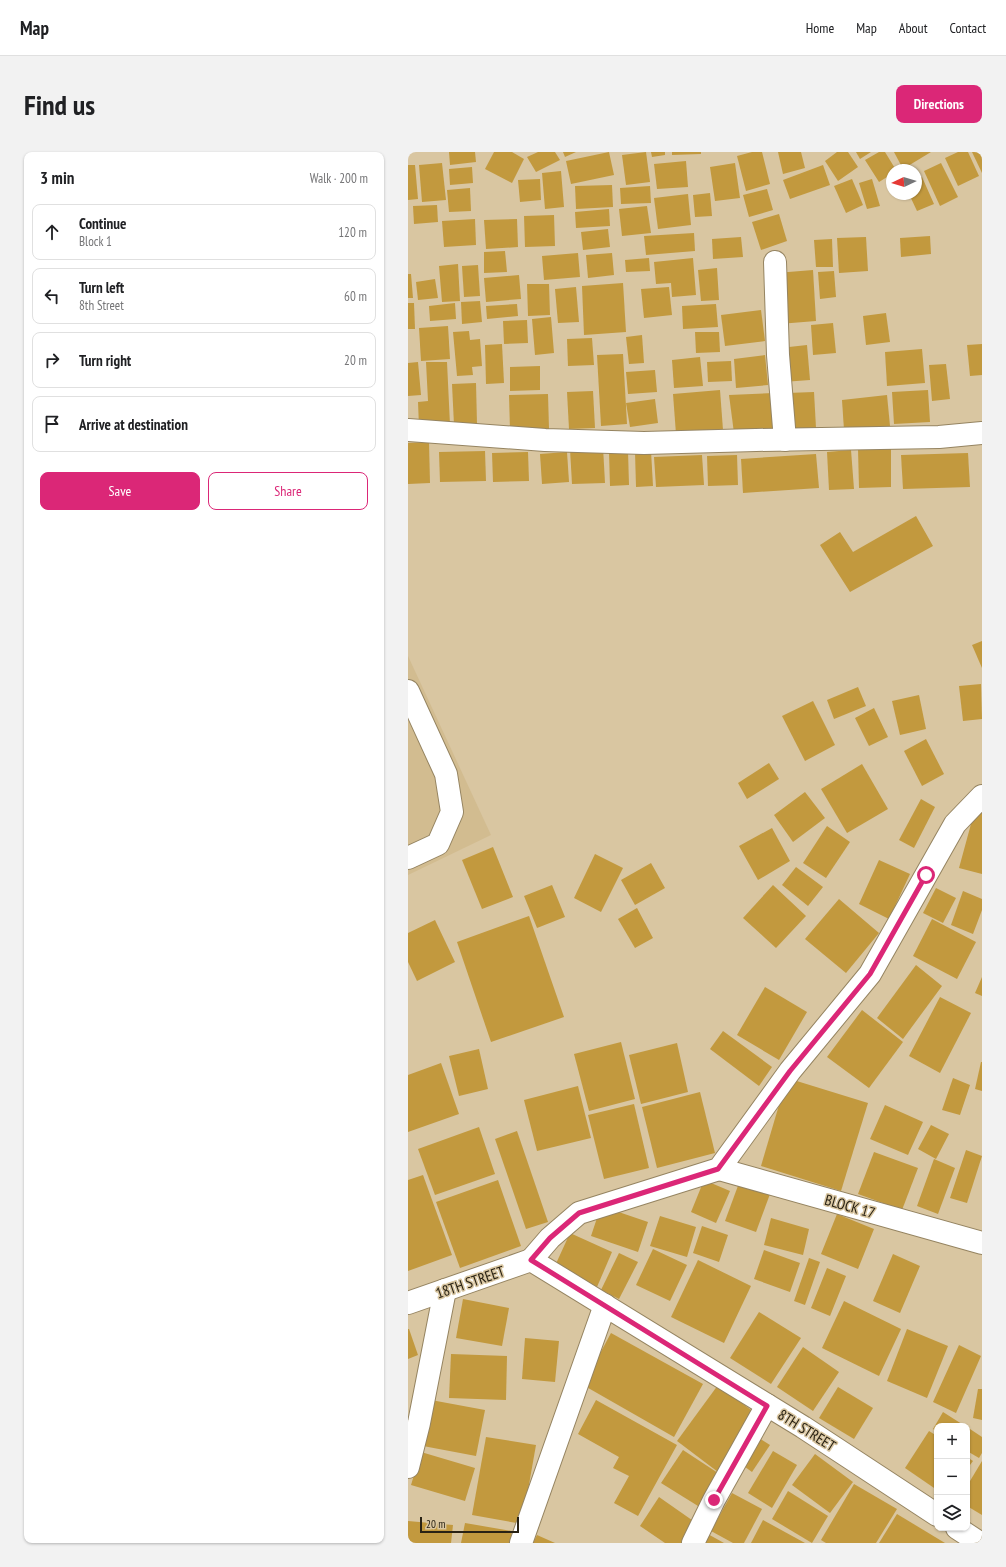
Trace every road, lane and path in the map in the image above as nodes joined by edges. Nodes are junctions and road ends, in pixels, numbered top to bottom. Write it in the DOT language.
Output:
graph roads {
  1 [pos="775,262"];
  2 [pos="408,430"];
  3 [pos="982,433"];
  4 [pos="785,440"];
  5 [pos="408,691"];
  6 [pos="982,796"];
  7 [pos="408,858"];
  8 [pos="718,1169"];
  9 [pos="982,1243"];
  10 [pos="531,1260"];
  11 [pos="445,1290"];
  12 [pos="408,1303"];
  13 [pos="605,1305"];
  14 [pos="767,1406"];
  15 [pos="408,1467"];
  16 [pos="934,1513"];
  17 [pos="962,1531"];
  18 [pos="522,1543"];
  19 [pos="693,1543"];
  20 [pos="980,1543"];
  1 -- 4 [label="street"];
  2 -- 4 [label="street"];
  3 -- 4 [label="street"];
  5 -- 7 [label="street"];
  6 -- 8 [label="street"];
  8 -- 9 [label="street, BLOCK 17"];
  8 -- 10 [label="street"];
  10 -- 11 [label="street, 18TH STREET"];
  10 -- 13 [label="street, 8TH STREET"];
  11 -- 12 [label="street, 18TH STREET"];
  11 -- 15 [label="street"];
  13 -- 14 [label="street, 8TH STREET"];
  13 -- 18 [label="street"];
  14 -- 16 [label="street, 8TH STREET"];
  14 -- 19 [label="street"];
  17 -- 20 [label="street"];
}
